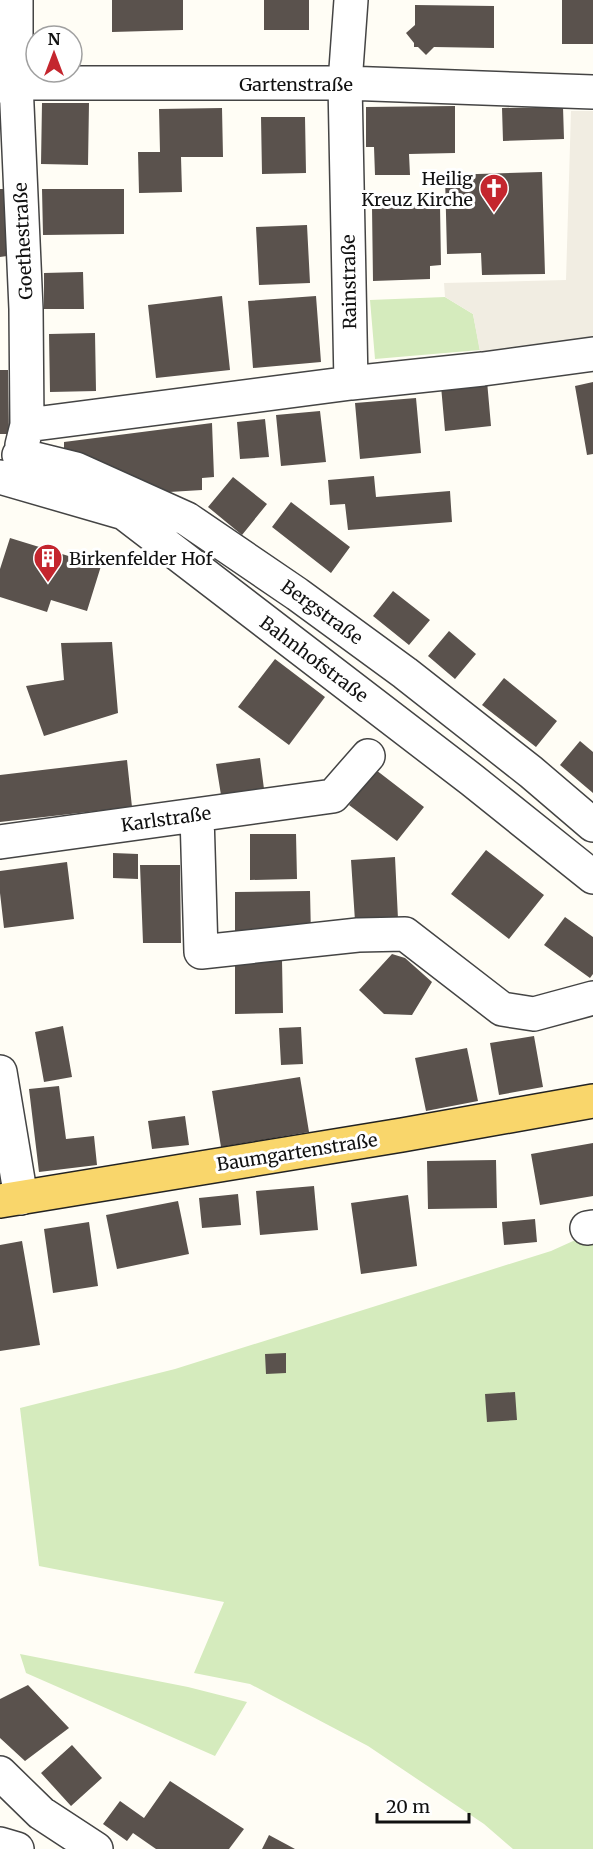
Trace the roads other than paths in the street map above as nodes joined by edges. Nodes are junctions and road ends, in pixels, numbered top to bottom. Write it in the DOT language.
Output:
graph roads {
  1 [pos="16,0"];
  2 [pos="351,0"];
  3 [pos="345,83"];
  4 [pos="8,85"];
  5 [pos="593,92"];
  6 [pos="593,354"];
  7 [pos="351,383"];
  8 [pos="15,460"];
  9 [pos="368,756"];
  10 [pos="197,815"];
  11 [pos="593,825"];
  12 [pos="0,842"];
  13 [pos="593,877"];
  14 [pos="593,998"];
  15 [pos="0,1072"];
  16 [pos="593,1101"];
  17 [pos="10,1200"];
  18 [pos="0,1773"];
  19 [pos="0,1844"];
  20 [pos="17,1849"];
  21 [pos="96,1849"];
  1 -- 4 [label="street, Goethestraße"];
  2 -- 3 [label="street, Rainstraße"];
  3 -- 4 [label="street, Gartenstraße"];
  3 -- 5 [label="street, Gartenstraße"];
  3 -- 7 [label="street, Rainstraße"];
  4 -- 8 [label="street, Goethestraße"];
  6 -- 7 [label="street"];
  7 -- 8 [label="street"];
  8 -- 11 [label="street, Bergstraße"];
  8 -- 13 [label="street, Bahnhofstraße"];
  9 -- 10 [label="street, Karlstraße"];
  10 -- 12 [label="street, Karlstraße"];
  10 -- 14 [label="street"];
  15 -- 17 [label="street"];
  16 -- 17 [label="main road, Baumgartenstraße"];
  18 -- 21 [label="street"];
  19 -- 20 [label="street"];
}
